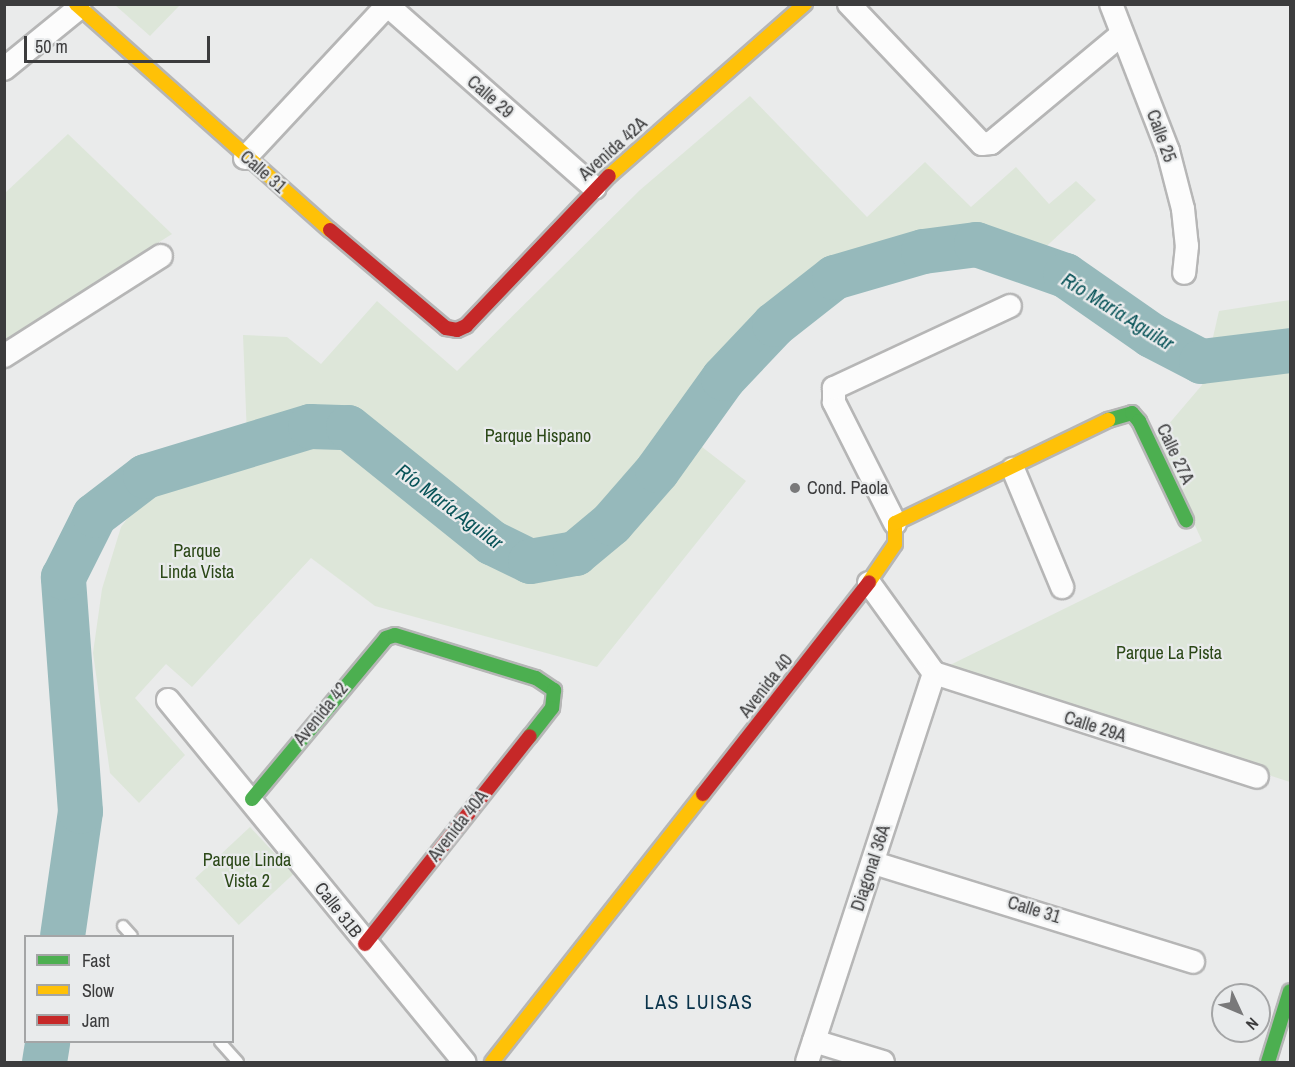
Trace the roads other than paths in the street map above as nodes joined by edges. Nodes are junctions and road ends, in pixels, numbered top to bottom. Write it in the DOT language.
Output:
graph roads {
  1 [pos="805,4"];
  2 [pos="849,4"];
  3 [pos="1111,4"];
  4 [pos="77,6"];
  5 [pos="386,6"];
  6 [pos="1122,34"];
  7 [pos="4,69"];
  8 [pos="245,158"];
  9 [pos="595,188"];
  10 [pos="161,256"];
  11 [pos="1184,273"];
  12 [pos="1010,306"];
  13 [pos="457,330"];
  14 [pos="4,356"];
  15 [pos="1013,469"];
  16 [pos="1186,520"];
  17 [pos="895,523"];
  18 [pos="869,583"];
  19 [pos="1062,587"];
  20 [pos="394,635"];
  21 [pos="934,673"];
  22 [pos="168,700"];
  23 [pos="1257,777"];
  24 [pos="252,799"];
  25 [pos="874,863"];
  26 [pos="123,926"];
  27 [pos="131,935"];
  28 [pos="364,944"];
  29 [pos="1193,962"];
  30 [pos="1290,991"];
  31 [pos="222,1043"];
  32 [pos="811,1052"];
  33 [pos="238,1062"];
  34 [pos="464,1062"];
  35 [pos="492,1062"];
  36 [pos="883,1062"];
  37 [pos="1268,1062"];
  1 -- 9 [label="main road, Avenida 42A"];
  2 -- 6 [label="street"];
  3 -- 6 [label="street, Calle 25"];
  4 -- 7 [label="street"];
  4 -- 8 [label="main road, Calle 31"];
  5 -- 8 [label="street"];
  5 -- 9 [label="street, Calle 29"];
  6 -- 11 [label="street, Calle 25"];
  8 -- 13 [label="main road, Calle 31"];
  9 -- 13 [label="main road, Avenida 42A"];
  10 -- 14 [label="street"];
  12 -- 17 [label="street"];
  15 -- 16 [label="main road, Calle 27A"];
  15 -- 17 [label="main road"];
  15 -- 19 [label="street"];
  17 -- 18 [label="main road, Avenida 40"];
  18 -- 21 [label="street"];
  18 -- 35 [label="main road, Avenida 40"];
  20 -- 24 [label="main road, Avenida 42"];
  20 -- 28 [label="main road, Avenida 40A"];
  21 -- 23 [label="street, Calle 29A"];
  21 -- 25 [label="street, Diagonal 36A"];
  22 -- 24 [label="street, Calle 31B"];
  24 -- 28 [label="street, Calle 31B"];
  25 -- 29 [label="street, Calle 31"];
  25 -- 32 [label="street, Diagonal 36A"];
  26 -- 27 [label="lane"];
  28 -- 34 [label="street, Calle 31B"];
  30 -- 37 [label="main road"];
  31 -- 33 [label="lane"];
  32 -- 36 [label="street"];
}
